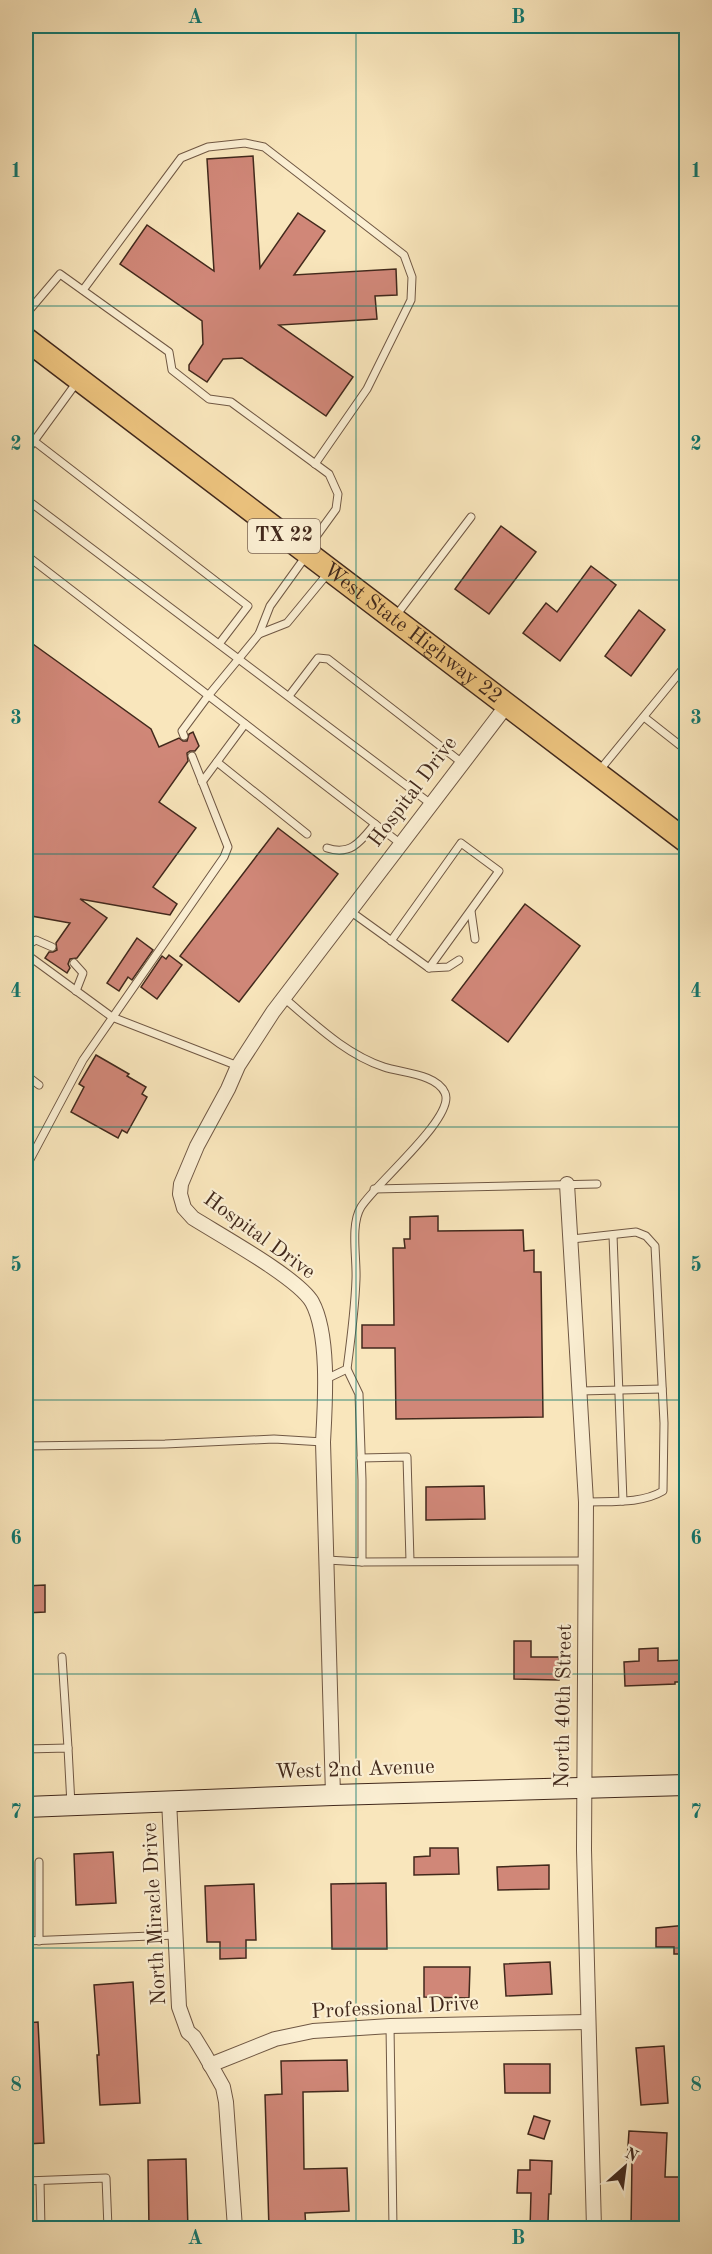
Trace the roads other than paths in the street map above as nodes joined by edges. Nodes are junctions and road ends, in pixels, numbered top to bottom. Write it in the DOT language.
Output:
graph roads {
  1 [pos="83,290"];
  2 [pos="26,314"];
  3 [pos="26,339"];
  4 [pos="79,380"];
  5 [pos="34,441"];
  6 [pos="26,452"];
  7 [pos="315,464"];
  8 [pos="26,499"];
  9 [pos="471,517"];
  10 [pos="307,553"];
  11 [pos="26,555"];
  12 [pos="330,570"];
  13 [pos="394,619"];
  14 [pos="259,634"];
  15 [pos="219,644"];
  16 [pos="239,658"];
  17 [pos="687,665"];
  18 [pos="208,696"];
  19 [pos="289,696"];
  20 [pos="507,705"];
  21 [pos="644,717"];
  22 [pos="245,724"];
  23 [pos="184,736"];
  24 [pos="687,750"];
  25 [pos="192,756"];
  26 [pos="217,762"];
  27 [pos="461,762"];
  28 [pos="597,773"];
  29 [pos="202,782"];
  30 [pos="431,804"];
  31 [pos="375,824"];
  32 [pos="307,834"];
  33 [pos="687,841"];
  34 [pos="401,844"];
  35 [pos="327,848"];
  36 [pos="350,911"];
  37 [pos="471,911"];
  38 [pos="475,939"];
  39 [pos="391,941"];
  40 [pos="52,947"];
  41 [pos="26,952"];
  42 [pos="459,960"];
  43 [pos="74,963"];
  44 [pos="429,968"];
  45 [pos="76,991"];
  46 [pos="284,998"];
  47 [pos="112,1017"];
  48 [pos="238,1066"];
  49 [pos="26,1074"];
  50 [pos="39,1085"];
  51 [pos="26,1167"];
  52 [pos="567,1184"];
  53 [pos="597,1184"];
  54 [pos="375,1189"];
  55 [pos="613,1235"];
  56 [pos="572,1239"];
  57 [pos="347,1369"];
  58 [pos="324,1380"];
  59 [pos="662,1389"];
  60 [pos="580,1391"];
  61 [pos="619,1391"];
  62 [pos="323,1442"];
  63 [pos="26,1446"];
  64 [pos="361,1458"];
  65 [pos="623,1501"];
  66 [pos="586,1502"];
  67 [pos="327,1560"];
  68 [pos="586,1561"];
  69 [pos="362,1562"];
  70 [pos="410,1562"];
  71 [pos="62,1657"];
  72 [pos="68,1748"];
  73 [pos="26,1749"];
  74 [pos="687,1785"];
  75 [pos="583,1787"];
  76 [pos="333,1795"];
  77 [pos="169,1800"];
  78 [pos="71,1805"];
  79 [pos="26,1806"];
  80 [pos="39,1862"];
  81 [pos="176,1935"];
  82 [pos="26,1941"];
  83 [pos="39,1941"];
  84 [pos="587,2022"];
  85 [pos="390,2026"];
  86 [pos="210,2065"];
  87 [pos="26,2181"];
  88 [pos="40,2181"];
  89 [pos="41,2229"];
  90 [pos="108,2229"];
  91 [pos="235,2229"];
  92 [pos="393,2229"];
  93 [pos="594,2229"];
  1 -- 2 [label="lane"];
  1 -- 7 [label="lane"];
  1 -- 7 [label="lane"];
  3 -- 4 [label="main road, West State Highway 22 / TX 22"];
  4 -- 5 [label="lane"];
  4 -- 10 [label="main road, West State Highway 22 / TX 22"];
  5 -- 6 [label="lane"];
  5 -- 15 [label="lane"];
  7 -- 10 [label="lane"];
  8 -- 15 [label="lane"];
  9 -- 13 [label="lane"];
  10 -- 12 [label="main road, West State Highway 22 / TX 22"];
  10 -- 14 [label="lane"];
  11 -- 18 [label="lane"];
  12 -- 13 [label="main road, West State Highway 22 / TX 22"];
  12 -- 14 [label="lane"];
  13 -- 20 [label="main road, West State Highway 22 / TX 22"];
  14 -- 16 [label="lane"];
  15 -- 16 [label="lane"];
  16 -- 18 [label="lane"];
  16 -- 19 [label="lane"];
  17 -- 21 [label="lane"];
  18 -- 22 [label="lane"];
  18 -- 23 [label="lane"];
  19 -- 27 [label="lane"];
  19 -- 30 [label="lane"];
  20 -- 27 [label="street, Hospital Drive"];
  20 -- 28 [label="main road, West State Highway 22 / TX 22"];
  21 -- 24 [label="lane"];
  21 -- 28 [label="lane"];
  22 -- 26 [label="lane"];
  22 -- 31 [label="lane"];
  25 -- 29 [label="lane"];
  26 -- 29 [label="lane"];
  26 -- 32 [label="lane"];
  27 -- 30 [label="street, Hospital Drive"];
  28 -- 33 [label="main road, West State Highway 22 / TX 22"];
  29 -- 47 [label="lane"];
  30 -- 34 [label="street, Hospital Drive"];
  31 -- 34 [label="lane"];
  31 -- 35 [label="lane"];
  34 -- 36 [label="street, Hospital Drive"];
  36 -- 39 [label="lane"];
  36 -- 46 [label="street, Hospital Drive"];
  37 -- 38 [label="lane"];
  37 -- 39 [label="lane"];
  37 -- 44 [label="lane"];
  39 -- 44 [label="lane"];
  40 -- 41 [label="lane"];
  41 -- 45 [label="lane"];
  42 -- 44 [label="lane"];
  43 -- 45 [label="lane"];
  45 -- 47 [label="lane"];
  46 -- 48 [label="street, Hospital Drive"];
  46 -- 54 [label="lane"];
  47 -- 48 [label="lane"];
  47 -- 51 [label="lane"];
  48 -- 58 [label="street, Hospital Drive"];
  49 -- 50 [label="lane"];
  52 -- 53 [label="lane"];
  52 -- 54 [label="lane"];
  52 -- 56 [label="street, North 40th Street"];
  54 -- 57 [label="lane"];
  55 -- 56 [label="lane"];
  55 -- 59 [label="lane"];
  55 -- 61 [label="lane"];
  56 -- 60 [label="street, North 40th Street"];
  57 -- 58 [label="lane"];
  57 -- 64 [label="lane"];
  58 -- 62 [label="street, Hospital Drive"];
  59 -- 61 [label="lane"];
  59 -- 65 [label="lane"];
  60 -- 61 [label="lane"];
  60 -- 66 [label="street, North 40th Street"];
  61 -- 65 [label="lane"];
  62 -- 63 [label="lane"];
  62 -- 67 [label="street, Hospital Drive"];
  64 -- 69 [label="lane"];
  64 -- 70 [label="lane"];
  65 -- 66 [label="lane"];
  66 -- 68 [label="street, North 40th Street"];
  67 -- 69 [label="lane"];
  67 -- 76 [label="street, Hospital Drive"];
  68 -- 70 [label="lane"];
  68 -- 75 [label="street, North 40th Street"];
  69 -- 70 [label="lane"];
  71 -- 72 [label="lane"];
  72 -- 73 [label="lane"];
  72 -- 78 [label="lane"];
  74 -- 75 [label="street, West 2nd Avenue"];
  75 -- 76 [label="street, West 2nd Avenue"];
  75 -- 84 [label="street, North 40th Street"];
  76 -- 77 [label="street, West 2nd Avenue"];
  77 -- 78 [label="street, West 2nd Avenue"];
  77 -- 81 [label="street, North Miracle Drive"];
  78 -- 79 [label="street, West 2nd Avenue"];
  80 -- 83 [label="lane"];
  81 -- 83 [label="lane"];
  81 -- 86 [label="street, North Miracle Drive"];
  82 -- 83 [label="lane"];
  84 -- 85 [label="street, Professional Drive"];
  84 -- 93 [label="street, North 40th Street"];
  85 -- 86 [label="street, Professional Drive"];
  85 -- 92 [label="lane"];
  86 -- 91 [label="street, North Miracle Drive"];
  87 -- 88 [label="lane"];
  88 -- 89 [label="lane"];
  88 -- 90 [label="lane"];
}
